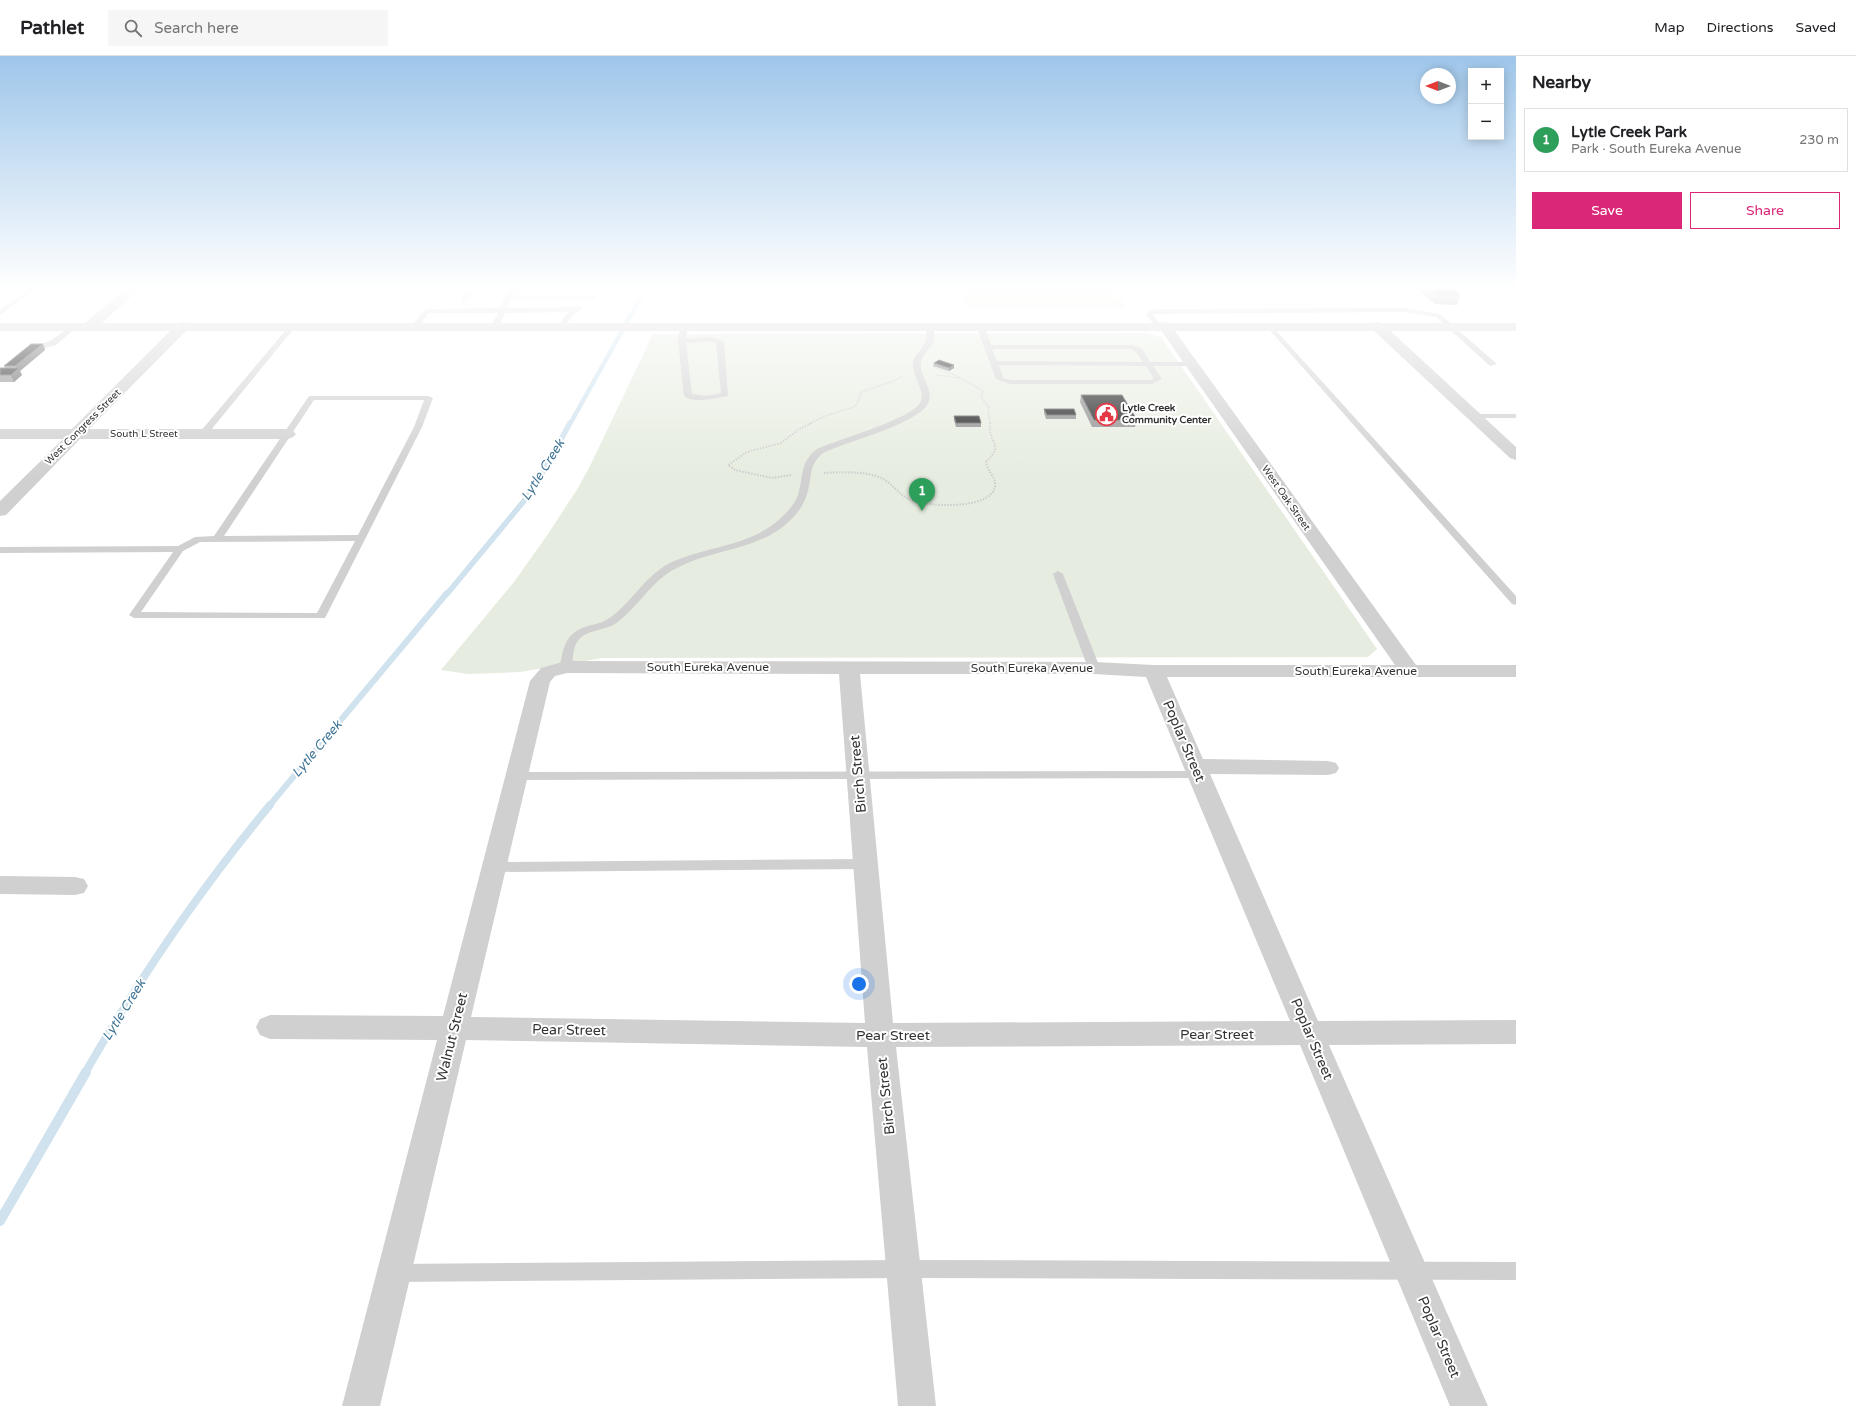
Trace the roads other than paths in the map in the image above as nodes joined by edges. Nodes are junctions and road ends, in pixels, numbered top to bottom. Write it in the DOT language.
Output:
graph roads {
  1 [pos="27,351"];
  2 [pos="158,351"];
  3 [pos="271,351"];
  4 [pos="683,351"];
  5 [pos="721,351"];
  6 [pos="922,351"];
  7 [pos="990,351"];
  8 [pos="1140,351"];
  9 [pos="1180,351"];
  10 [pos="1291,351"];
  11 [pos="1404,351"];
  12 [pos="1479,351"];
  13 [pos="23,354"];
  14 [pos="994,363"];
  15 [pos="1148,364"];
  16 [pos="1190,364"];
  17 [pos="1493,364"];
  18 [pos="1474,416"];
  19 [pos="1516,416"];
  20 [pos="0,434"];
  21 [pos="77,434"];
  22 [pos="203,434"];
  23 [pos="288,434"];
  24 [pos="1516,455"];
  25 [pos="0,511"];
  26 [pos="361,538"];
  27 [pos="217,539"];
  28 [pos="180,549"];
  29 [pos="0,550"];
  30 [pos="1058,574"];
  31 [pos="1516,602"];
  32 [pos="849,667"];
  33 [pos="1094,668"];
  34 [pos="557,669"];
  35 [pos="1409,670"];
  36 [pos="1154,671"];
  37 [pos="1516,671"];
  38 [pos="1328,768"];
  39 [pos="1197,770"];
  40 [pos="858,775"];
  41 [pos="516,776"];
  42 [pos="866,864"];
  43 [pos="494,867"];
  44 [pos="0,886"];
  45 [pos="75,886"];
  46 [pos="270,1026"];
  47 [pos="454,1028"];
  48 [pos="1516,1032"];
  49 [pos="1309,1034"];
  50 [pos="880,1035"];
  51 [pos="904,1269"];
  52 [pos="1411,1271"];
  53 [pos="1516,1271"];
  54 [pos="394,1273"];
  55 [pos="361,1406"];
  56 [pos="917,1406"];
  57 [pos="1469,1406"];
  1 -- 13 [label="lane"];
  2 -- 21 [label="street, West Congress Street"];
  3 -- 22 [label="lane"];
  4 -- 5 [label="lane"];
  6 -- 34 [label="lane"];
  7 -- 14 [label="lane"];
  8 -- 15 [label="lane"];
  9 -- 16 [label="street, West Oak Street"];
  10 -- 31 [label="lane"];
  11 -- 18 [label="street"];
  12 -- 17 [label="lane"];
  14 -- 15 [label="lane"];
  14 -- 15 [label="lane"];
  15 -- 16 [label="lane"];
  16 -- 35 [label="street, West Oak Street"];
  18 -- 19 [label="lane"];
  18 -- 24 [label="street"];
  20 -- 21 [label="street, South L Street"];
  21 -- 22 [label="street, South L Street"];
  21 -- 25 [label="street, West Congress Street"];
  22 -- 23 [label="street, South L Street"];
  23 -- 26 [label="lane"];
  23 -- 27 [label="lane"];
  26 -- 27 [label="lane"];
  26 -- 28 [label="lane"];
  27 -- 28 [label="lane"];
  28 -- 29 [label="lane"];
  30 -- 33 [label="lane"];
  32 -- 33 [label="street, South Eureka Avenue"];
  32 -- 34 [label="street, South Eureka Avenue"];
  32 -- 40 [label="street, Birch Street"];
  33 -- 36 [label="street, South Eureka Avenue"];
  34 -- 41 [label="street, Walnut Street"];
  35 -- 36 [label="street, South Eureka Avenue"];
  35 -- 37 [label="street, South Eureka Avenue"];
  36 -- 39 [label="street, Poplar Street"];
  38 -- 39 [label="street"];
  39 -- 40 [label="lane"];
  39 -- 49 [label="street, Poplar Street"];
  40 -- 41 [label="lane"];
  40 -- 42 [label="street, Birch Street"];
  41 -- 43 [label="street, Walnut Street"];
  42 -- 43 [label="lane"];
  42 -- 50 [label="street, Birch Street"];
  43 -- 47 [label="street, Walnut Street"];
  44 -- 45 [label="street"];
  46 -- 47 [label="street, Pear Street"];
  47 -- 50 [label="street, Pear Street"];
  47 -- 54 [label="street, Walnut Street"];
  48 -- 49 [label="street, Pear Street"];
  49 -- 50 [label="street, Pear Street"];
  49 -- 52 [label="street, Poplar Street"];
  50 -- 51 [label="street, Birch Street"];
  51 -- 52 [label="lane"];
  51 -- 54 [label="lane"];
  51 -- 56 [label="street, Birch Street"];
  52 -- 53 [label="lane"];
  52 -- 57 [label="street, Poplar Street"];
  54 -- 55 [label="street, Walnut Street"];
}
